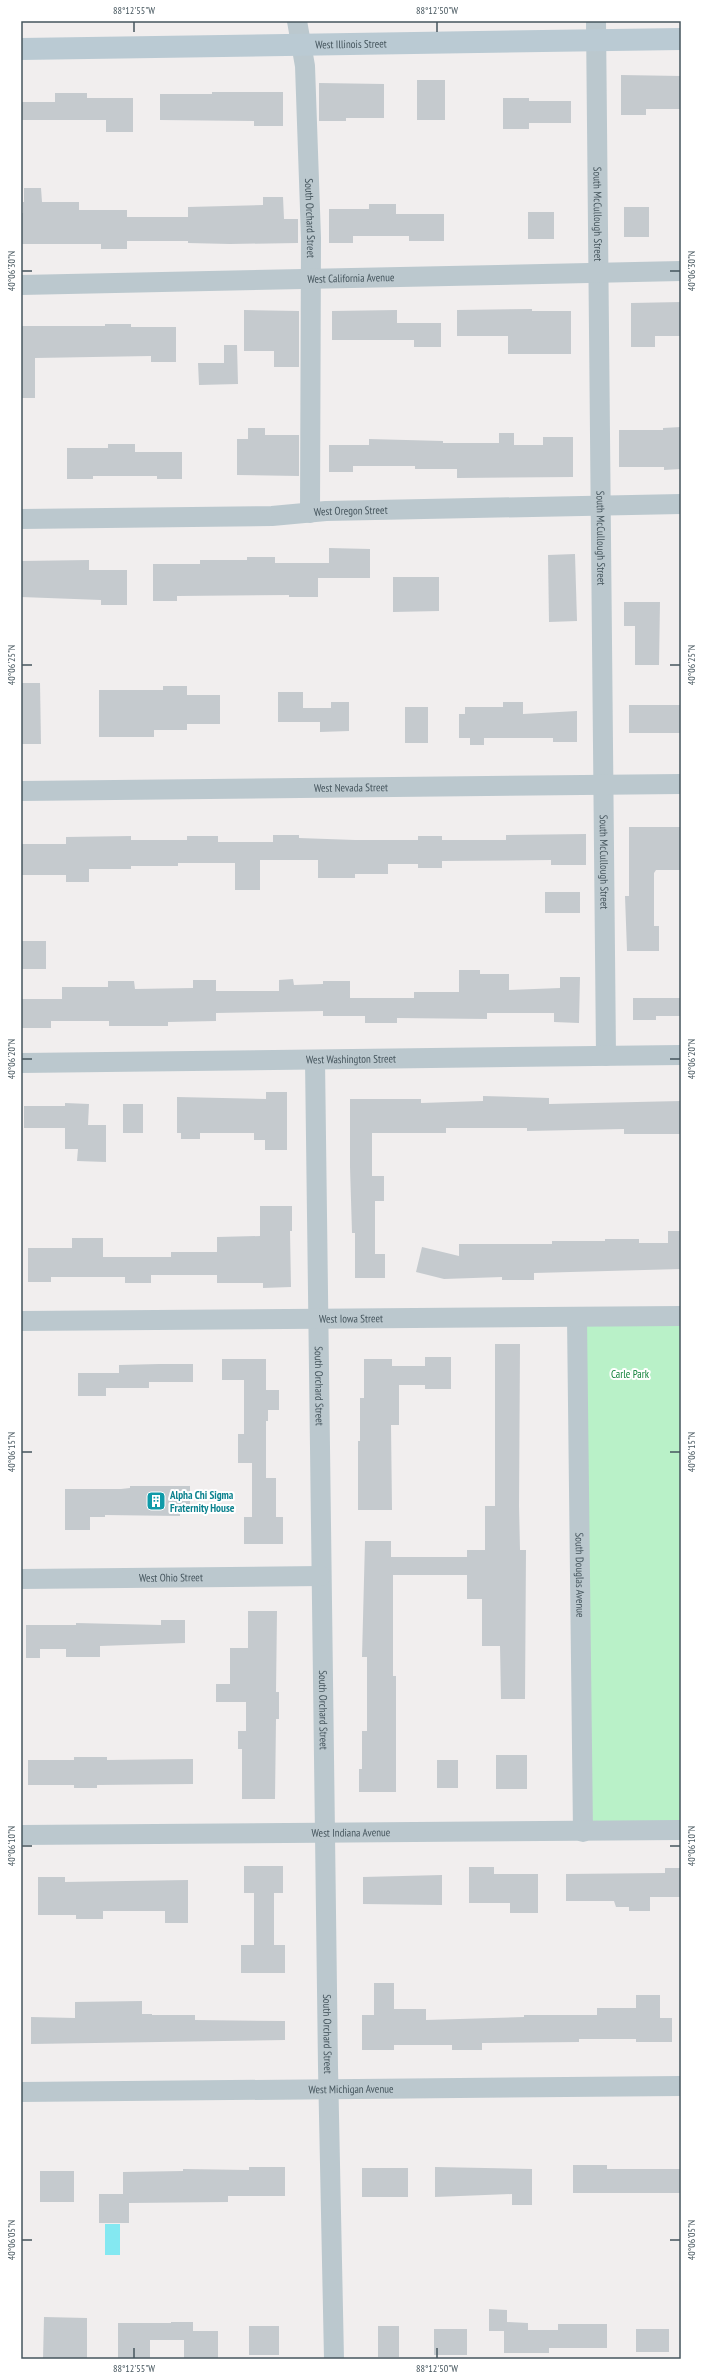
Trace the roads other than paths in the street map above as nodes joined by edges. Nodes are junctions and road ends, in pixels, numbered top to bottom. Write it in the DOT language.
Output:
graph roads {
  1 [pos="297,21"];
  2 [pos="596,31"];
  3 [pos="681,38"];
  4 [pos="301,45"];
  5 [pos="21,49"];
  6 [pos="681,271"];
  7 [pos="598,273"];
  8 [pos="310,280"];
  9 [pos="21,286"];
  10 [pos="681,504"];
  11 [pos="600,506"];
  12 [pos="310,513"];
  13 [pos="21,519"];
  14 [pos="681,784"];
  15 [pos="603,785"];
  16 [pos="21,791"];
  17 [pos="681,1055"];
  18 [pos="606,1056"];
  19 [pos="314,1060"];
  20 [pos="21,1062"];
  21 [pos="681,1316"];
  22 [pos="577,1318"];
  23 [pos="317,1319"];
  24 [pos="21,1321"];
  25 [pos="321,1576"];
  26 [pos="21,1579"];
  27 [pos="681,1830"];
  28 [pos="583,1832"];
  29 [pos="324,1833"];
  30 [pos="21,1836"];
  31 [pos="681,2086"];
  32 [pos="328,2089"];
  33 [pos="21,2092"];
  34 [pos="334,2359"];
  1 -- 4 [label="street, South Orchard Street"];
  2 -- 3 [label="street, West Illinois Street"];
  2 -- 4 [label="street, West Illinois Street"];
  2 -- 7 [label="street, South McCullough Street"];
  4 -- 5 [label="street, West Illinois Street"];
  4 -- 8 [label="street, South Orchard Street"];
  6 -- 7 [label="street, West California Avenue"];
  7 -- 8 [label="street, West California Avenue"];
  7 -- 11 [label="street, South McCullough Street"];
  8 -- 9 [label="street, West California Avenue"];
  8 -- 12 [label="street, South Orchard Street"];
  10 -- 11 [label="street, West Oregon Street"];
  11 -- 12 [label="street, West Oregon Street"];
  11 -- 15 [label="street, South McCullough Street"];
  12 -- 13 [label="street, West Oregon Street"];
  14 -- 15 [label="street, West Nevada Street"];
  15 -- 16 [label="street, West Nevada Street"];
  15 -- 18 [label="street, South McCullough Street"];
  17 -- 18 [label="street, West Washington Street"];
  18 -- 19 [label="street, West Washington Street"];
  19 -- 20 [label="street, West Washington Street"];
  19 -- 23 [label="street, South Orchard Street"];
  21 -- 22 [label="street, West Iowa Street"];
  22 -- 23 [label="street, West Iowa Street"];
  22 -- 28 [label="street, South Douglas Avenue"];
  23 -- 24 [label="street, West Iowa Street"];
  23 -- 25 [label="street, South Orchard Street"];
  25 -- 26 [label="street, West Ohio Street"];
  25 -- 29 [label="street, South Orchard Street"];
  27 -- 28 [label="street, West Indiana Avenue"];
  28 -- 29 [label="street, West Indiana Avenue"];
  29 -- 30 [label="street, West Indiana Avenue"];
  29 -- 32 [label="street, South Orchard Street"];
  31 -- 32 [label="street, West Michigan Avenue"];
  32 -- 33 [label="street, West Michigan Avenue"];
  32 -- 34 [label="street, South Orchard Street"];
}
